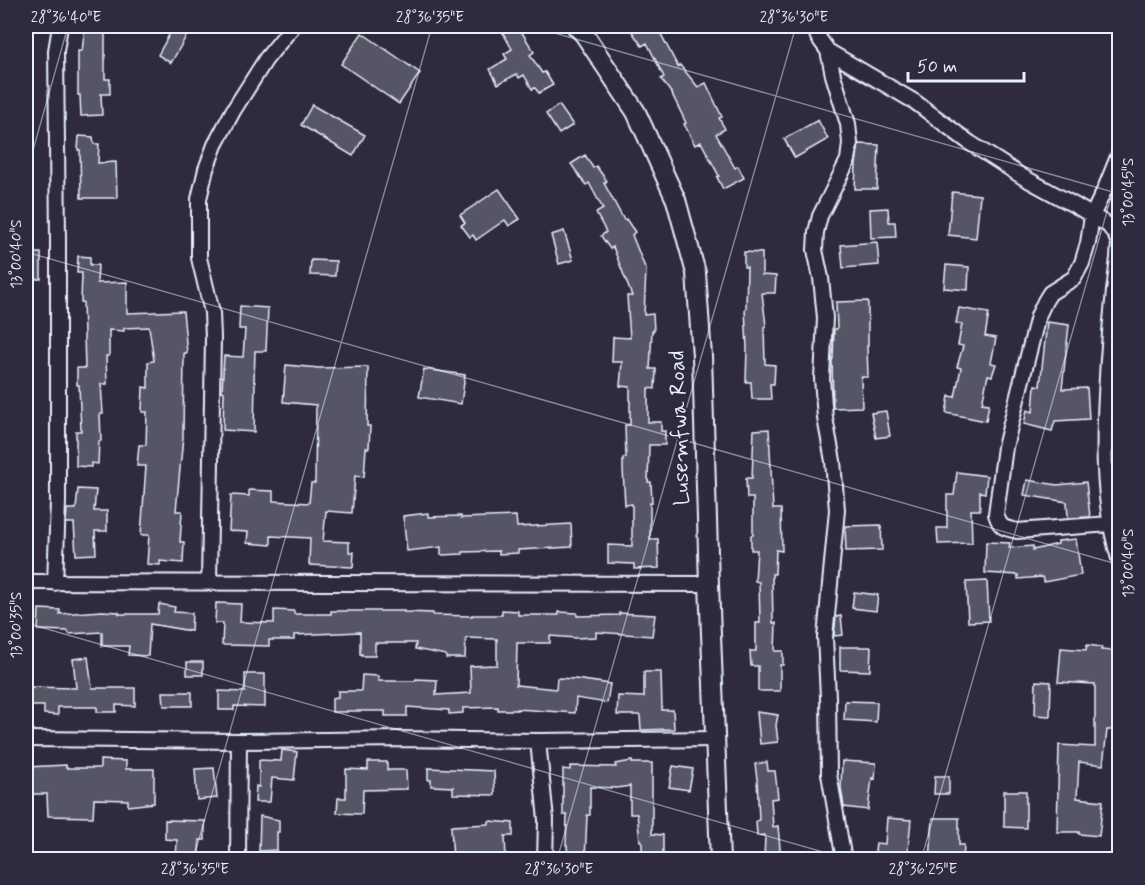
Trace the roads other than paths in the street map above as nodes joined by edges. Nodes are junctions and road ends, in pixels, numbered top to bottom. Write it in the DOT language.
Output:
graph roads {
  1 [pos="60,26"];
  2 [pos="294,26"];
  3 [pos="576,26"];
  4 [pos="814,26"];
  5 [pos="828,51"];
  6 [pos="1119,152"];
  7 [pos="1092,216"];
  8 [pos="1110,524"];
  9 [pos="1119,562"];
  10 [pos="26,582"];
  11 [pos="55,583"];
  12 [pos="209,583"];
  13 [pos="709,584"];
  14 [pos="26,739"];
  15 [pos="715,740"];
  16 [pos="239,741"];
  17 [pos="538,741"];
  18 [pos="238,860"];
  19 [pos="545,860"];
  20 [pos="720,860"];
  21 [pos="844,860"];
  1 -- 11 [label="street"];
  2 -- 12 [label="street"];
  3 -- 13 [label="street, Lusemfwa Road"];
  4 -- 5 [label="street"];
  5 -- 7 [label="street"];
  5 -- 21 [label="street"];
  6 -- 7 [label="street"];
  7 -- 8 [label="street"];
  7 -- 8 [label="street"];
  8 -- 9 [label="street"];
  10 -- 11 [label="street"];
  11 -- 12 [label="street"];
  12 -- 13 [label="street"];
  13 -- 15 [label="street, Lusemfwa Road"];
  14 -- 16 [label="street"];
  15 -- 17 [label="street"];
  15 -- 20 [label="street, Lusemfwa Road"];
  16 -- 17 [label="street"];
  16 -- 18 [label="street"];
  17 -- 19 [label="street"];
}
